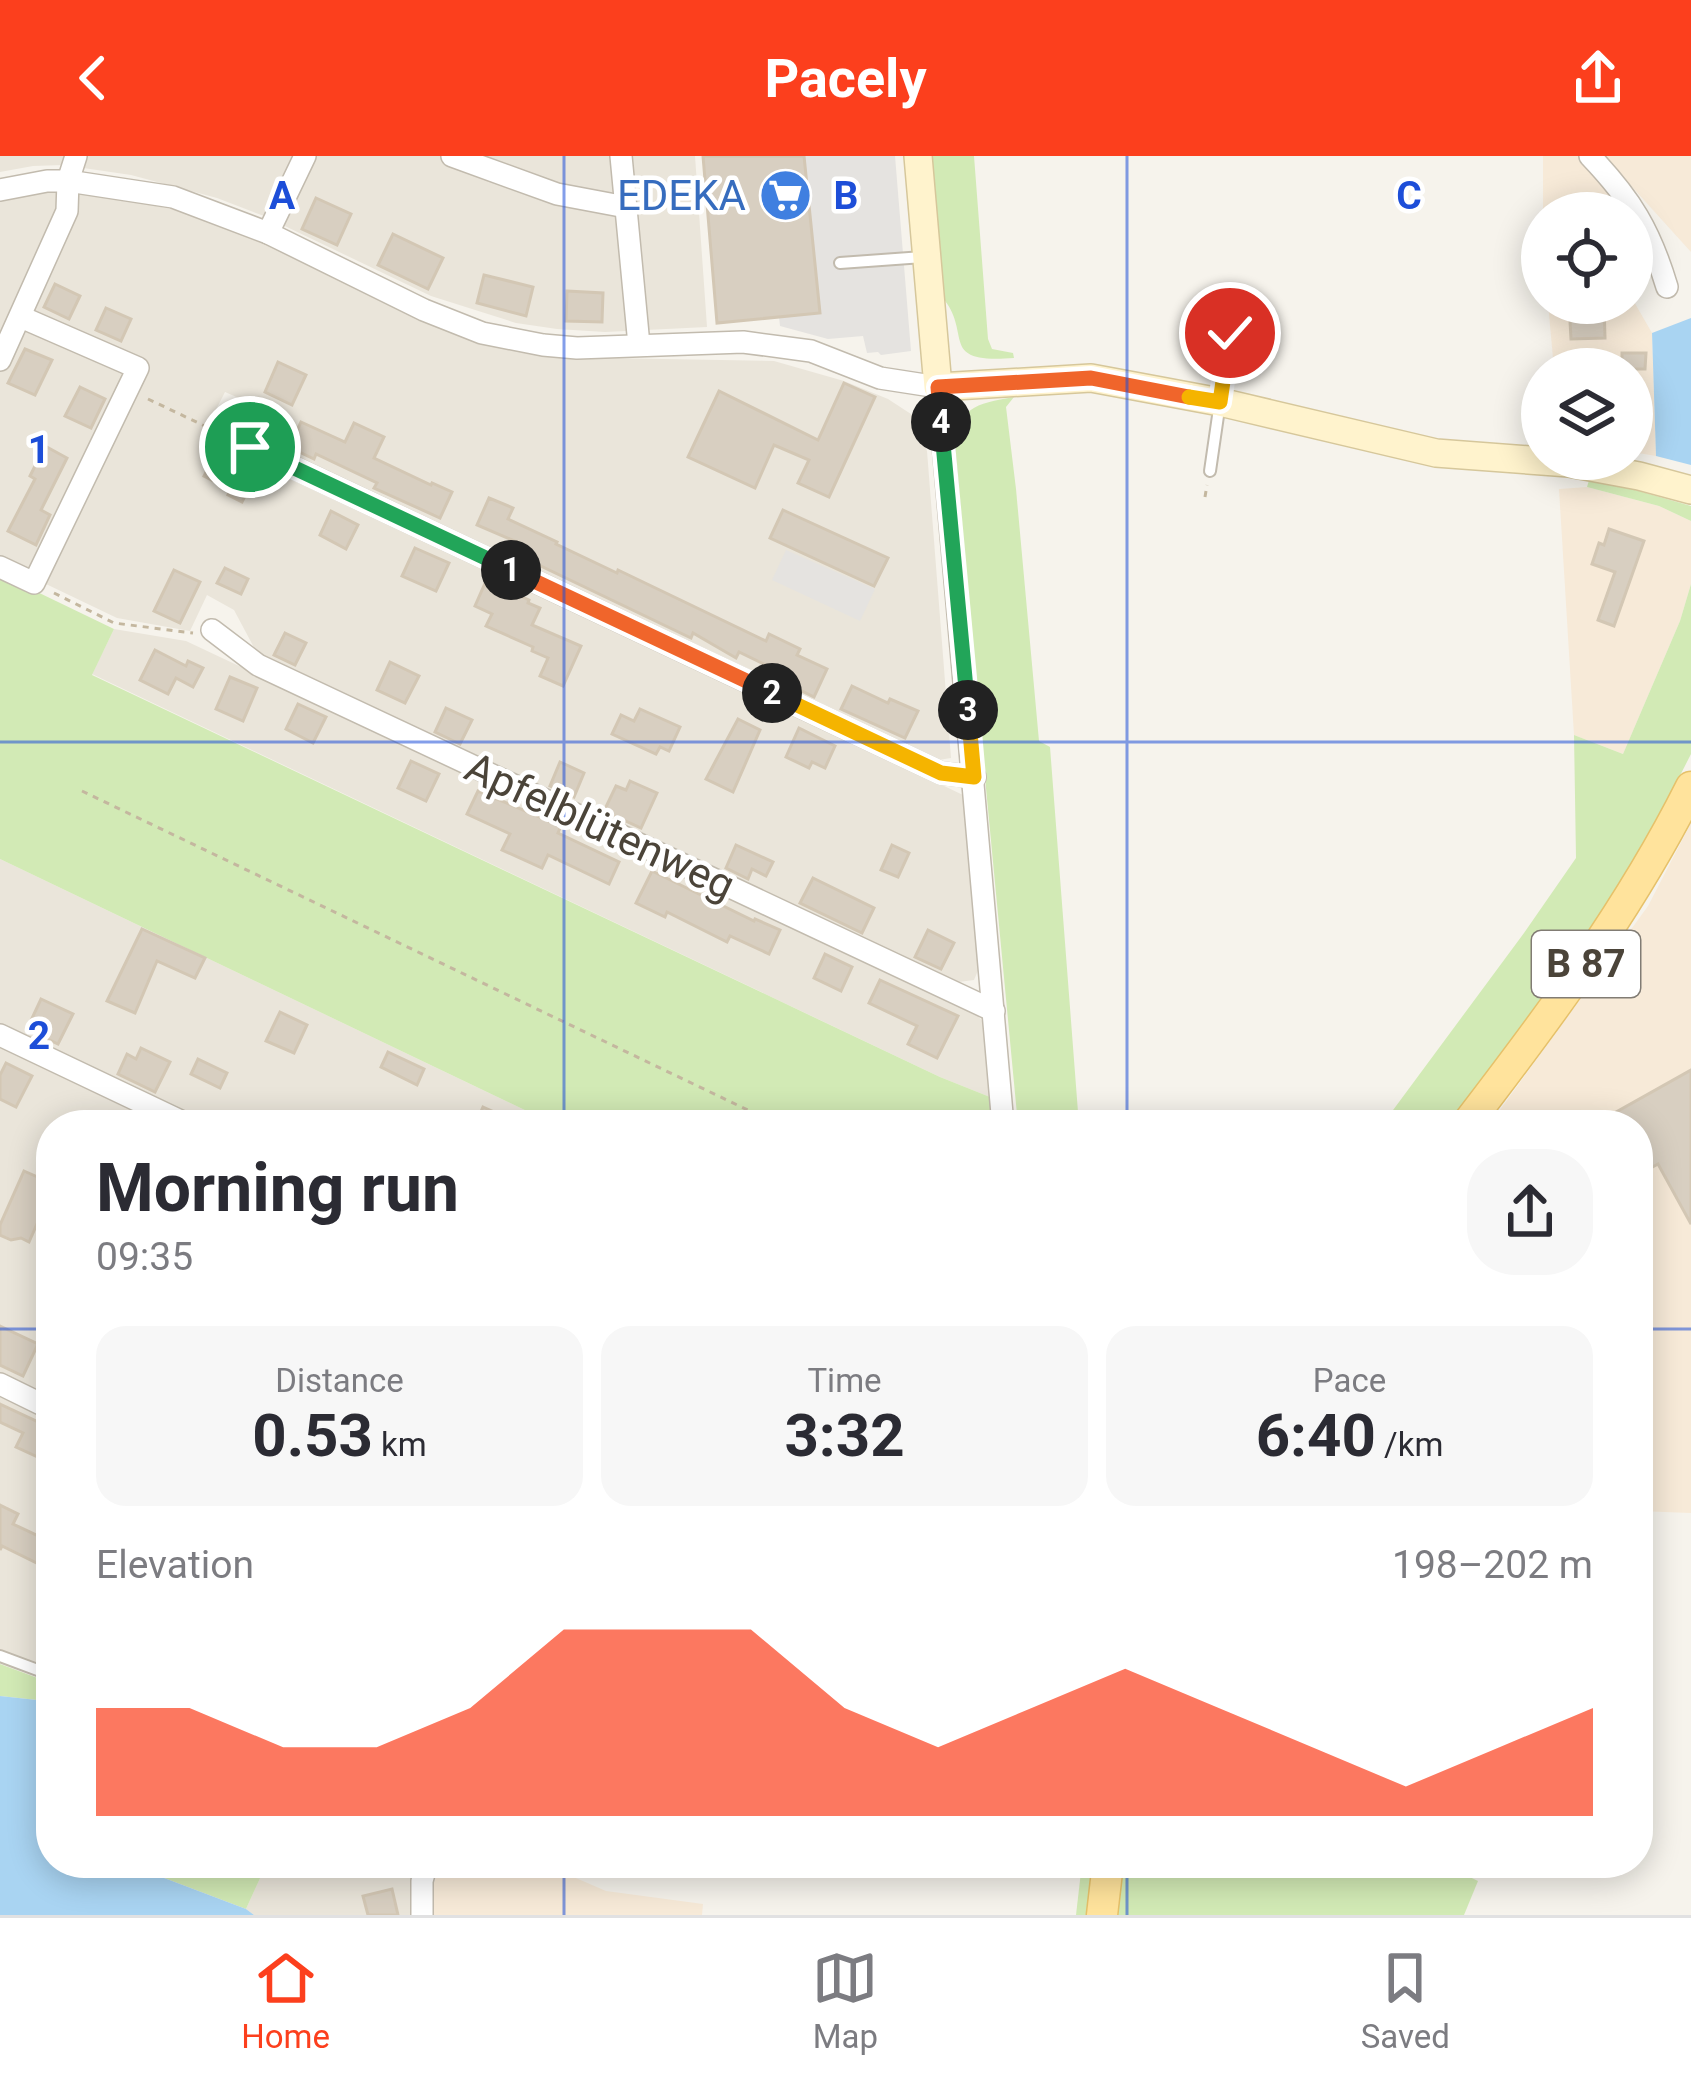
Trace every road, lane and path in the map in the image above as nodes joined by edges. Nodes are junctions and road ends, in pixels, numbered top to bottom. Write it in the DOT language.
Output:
graph roads {
  1 [pos="76,156"];
  2 [pos="288,156"];
  3 [pos="304,156"];
  4 [pos="452,156"];
  5 [pos="621,156"];
  6 [pos="918,156"];
  7 [pos="1590,156"];
  8 [pos="68,181"];
  9 [pos="0,190"];
  10 [pos="283,201"];
  11 [pos="626,207"];
  12 [pos="268,233"];
  13 [pos="926,256"];
  14 [pos="840,263"];
  15 [pos="1667,286"];
  16 [pos="21,317"];
  17 [pos="1230,333"];
  18 [pos="639,345"];
  19 [pos="0,360"];
  20 [pos="938,387"];
  21 [pos="129,389"];
  22 [pos="1220,402"];
  23 [pos="227,436"];
  24 [pos="1210,471"];
  25 [pos="1691,490"];
  26 [pos="0,567"];
  27 [pos="34,584"];
  28 [pos="212,630"];
  29 [pos="974,777"];
  30 [pos="1691,787"];
  31 [pos="82,791"];
  32 [pos="994,1011"];
  33 [pos="0,1035"];
  34 [pos="158,1110"];
  35 [pos="748,1110"];
  36 [pos="1003,1110"];
  37 [pos="1477,1110"];
  38 [pos="0,1384"];
  39 [pos="36,1402"];
  40 [pos="0,1656"];
  41 [pos="36,1669"];
  42 [pos="423,1878"];
  43 [pos="1106,1878"];
  44 [pos="422,1915"];
  45 [pos="1102,1915"];
  1 -- 8 [label="street"];
  2 -- 10 [label="street"];
  3 -- 10 [label="street"];
  4 -- 11 [label="street"];
  5 -- 11 [label="street"];
  6 -- 13 [label="street"];
  7 -- 15 [label="street"];
  8 -- 9 [label="street"];
  8 -- 12 [label="street"];
  8 -- 16 [label="street"];
  10 -- 12 [label="street"];
  11 -- 18 [label="street"];
  12 -- 18 [label="street"];
  13 -- 14 [label="lane"];
  13 -- 20 [label="street"];
  16 -- 19 [label="street"];
  16 -- 21 [label="street"];
  17 -- 22 [label="lane"];
  18 -- 20 [label="street"];
  20 -- 22 [label="street"];
  20 -- 29 [label="street"];
  21 -- 23 [label="path"];
  21 -- 27 [label="street"];
  22 -- 24 [label="lane"];
  22 -- 25 [label="street"];
  23 -- 29 [label="street"];
  26 -- 27 [label="street"];
  27 -- 28 [label="path"];
  28 -- 32 [label="street, Apfelblütenweg"];
  29 -- 32 [label="street"];
  30 -- 37 [label="main road, B 87"];
  31 -- 35 [label="path"];
  32 -- 36 [label="street"];
  33 -- 34 [label="street"];
  38 -- 39 [label="street"];
  40 -- 41 [label="lane"];
  42 -- 44 [label="street"];
  43 -- 45 [label="main road"];
}
